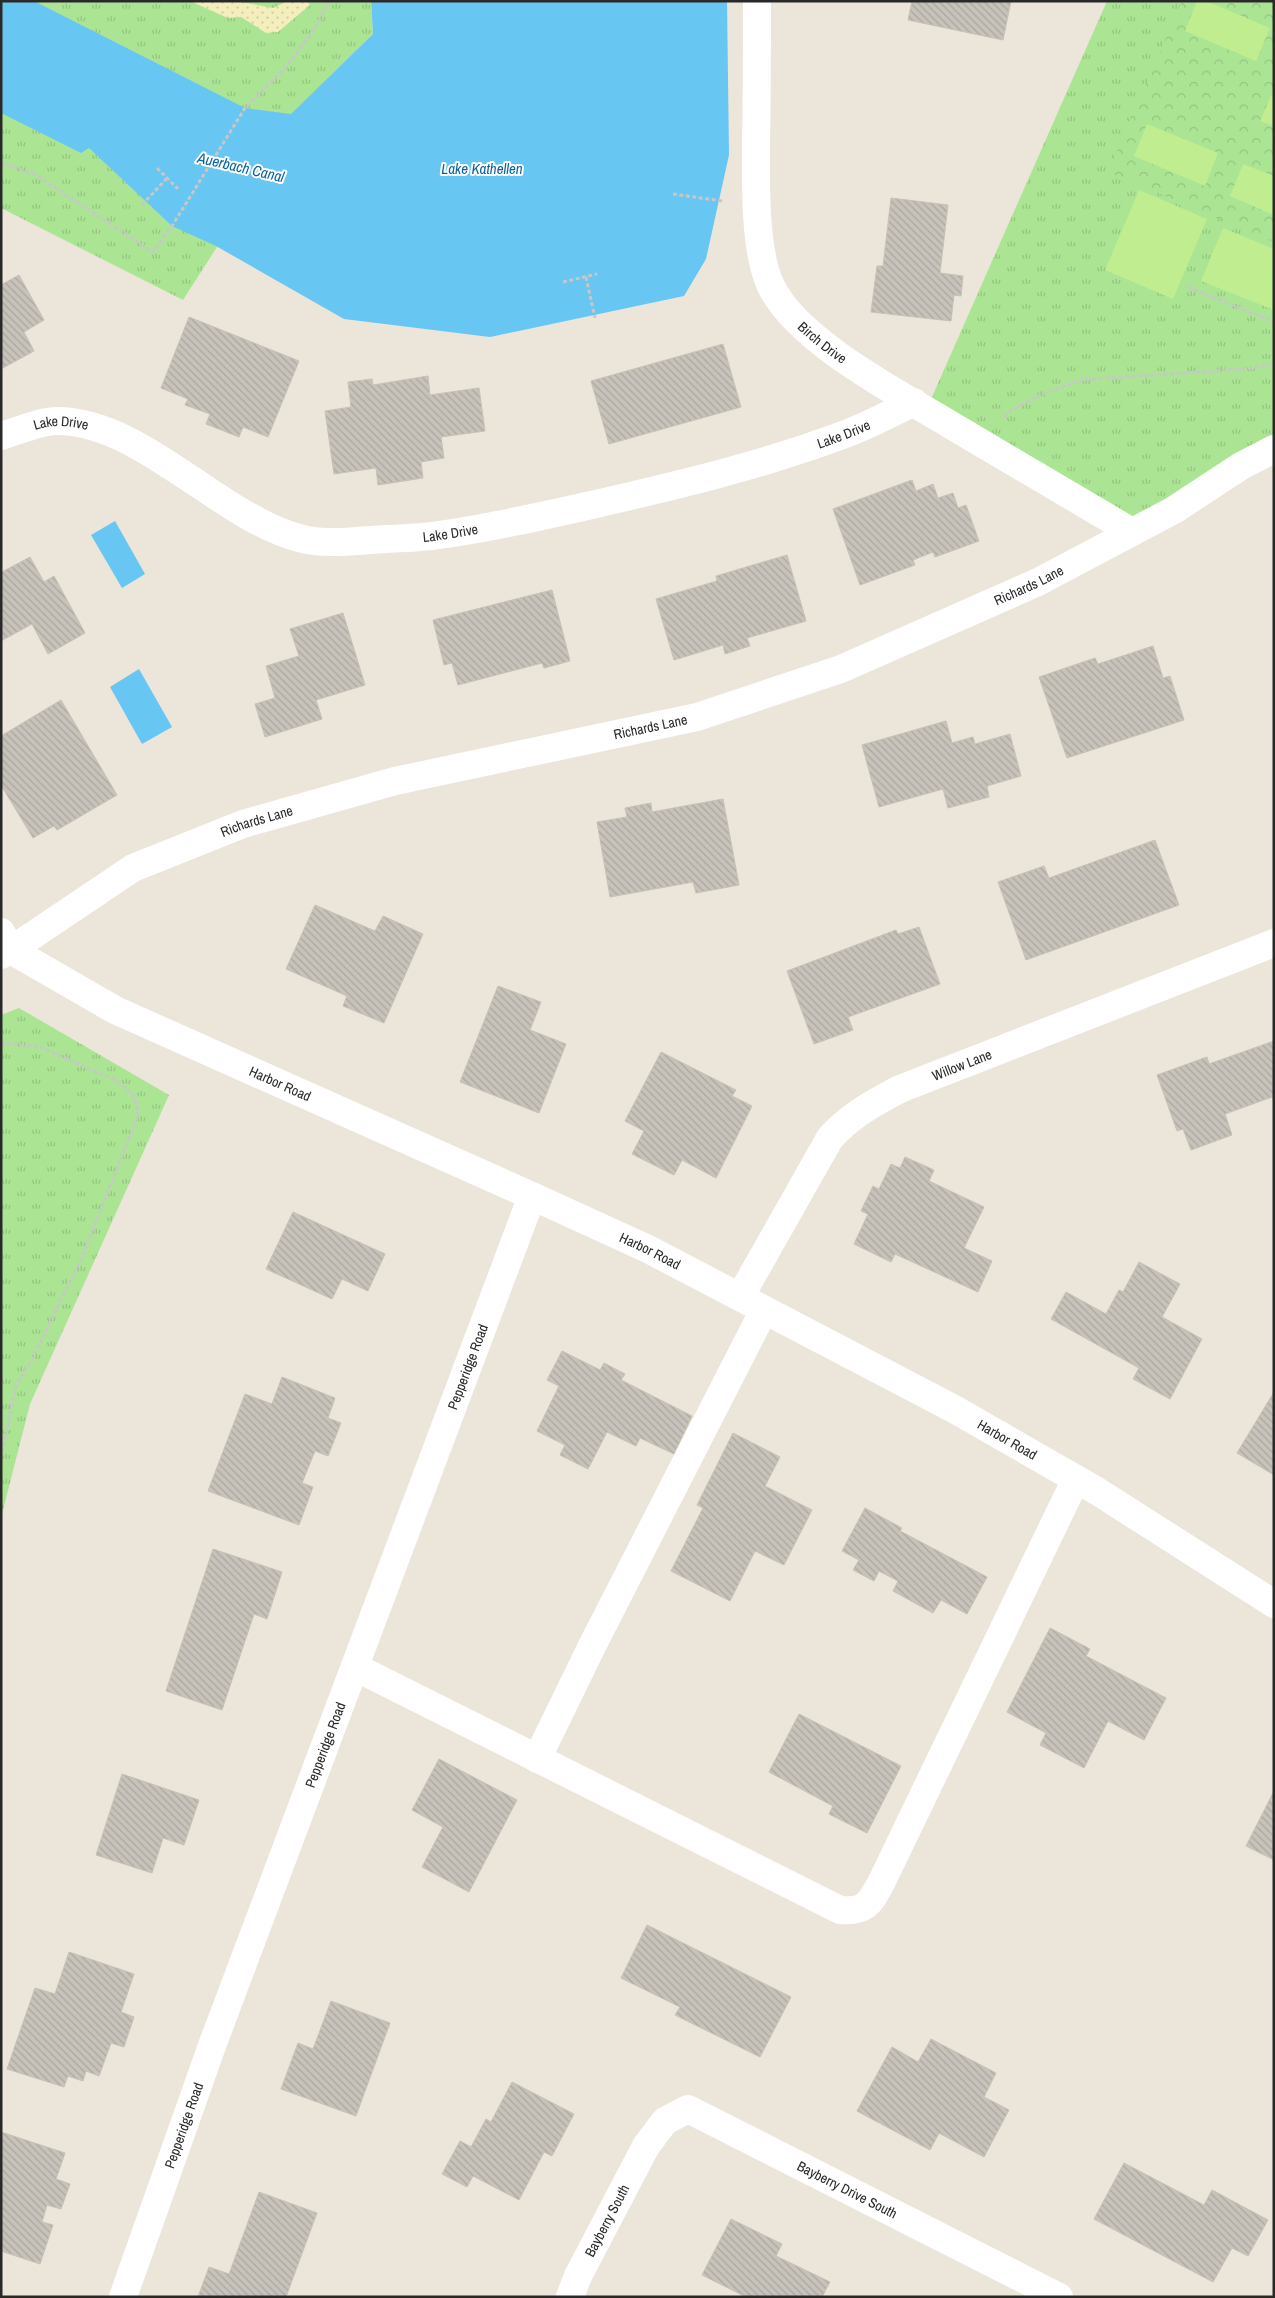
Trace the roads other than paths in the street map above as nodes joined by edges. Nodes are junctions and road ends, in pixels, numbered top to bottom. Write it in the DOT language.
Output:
graph roads {
  1 [pos="757,1"];
  2 [pos="914,402"];
  3 [pos="1,436"];
  4 [pos="1274,450"];
  5 [pos="1132,532"];
  6 [pos="1274,943"];
  7 [pos="4,946"];
  8 [pos="532,1196"];
  9 [pos="740,1297"];
  10 [pos="764,1310"];
  11 [pos="1076,1479"];
  12 [pos="1274,1604"];
  13 [pos="355,1667"];
  14 [pos="537,1759"];
  15 [pos="646,2146"];
  16 [pos="123,2297"];
  17 [pos="570,2297"];
  18 [pos="1058,2297"];
  1 -- 2 [label="street, Birch Drive"];
  2 -- 3 [label="street, Lake Drive"];
  2 -- 5 [label="street, Birch Drive"];
  4 -- 5 [label="street, Richards Lane"];
  5 -- 7 [label="street, Richards Lane"];
  6 -- 9 [label="street, Willow Lane"];
  7 -- 8 [label="street, Harbor Road"];
  8 -- 9 [label="street, Harbor Road"];
  8 -- 13 [label="street, Pepperidge Road"];
  9 -- 10 [label="street, Harbor Road"];
  10 -- 11 [label="street, Harbor Road"];
  10 -- 14 [label="street"];
  11 -- 12 [label="street, Harbor Road"];
  11 -- 14 [label="street"];
  13 -- 14 [label="street"];
  13 -- 16 [label="street, Pepperidge Road"];
  15 -- 17 [label="street, Bayberry South"];
  15 -- 18 [label="street, Bayberry Drive South"];
}
